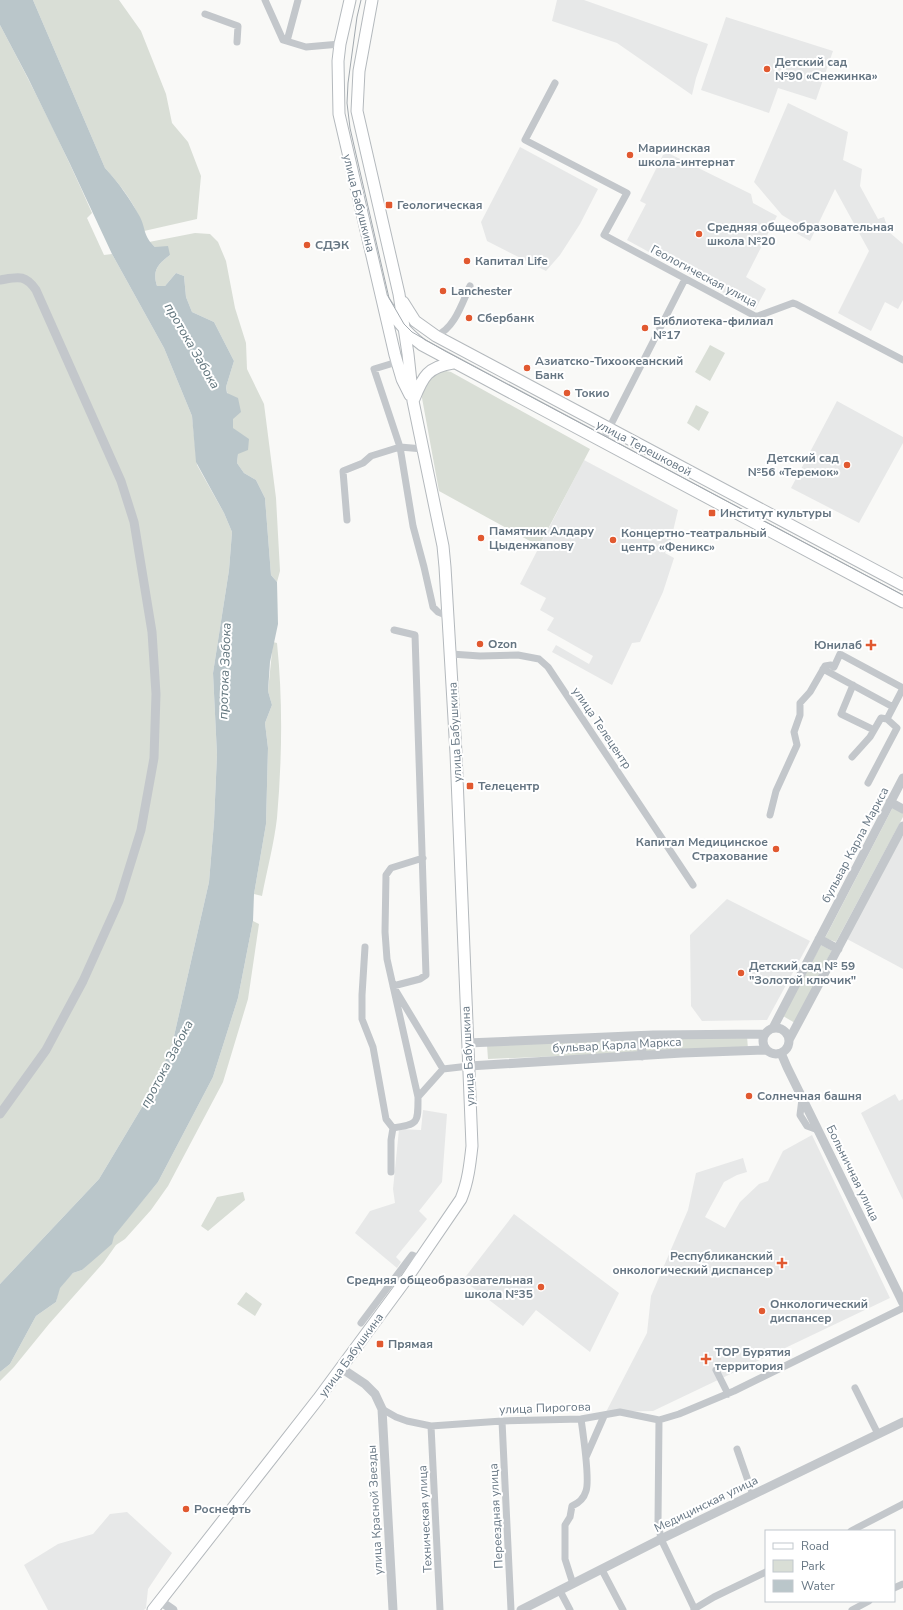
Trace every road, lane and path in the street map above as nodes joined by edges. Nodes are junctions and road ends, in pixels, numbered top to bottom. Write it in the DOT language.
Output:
graph roads {
  1 [pos="265,0"];
  2 [pos="298,0"];
  3 [pos="350,0"];
  4 [pos="372,0"];
  5 [pos="205,14"];
  6 [pos="287,41"];
  7 [pos="237,42"];
  8 [pos="340,44"];
  9 [pos="555,83"];
  10 [pos="685,279"];
  11 [pos="0,280"];
  12 [pos="470,286"];
  13 [pos="399,294"];
  14 [pos="382,298"];
  15 [pos="405,331"];
  16 [pos="437,337"];
  17 [pos="422,345"];
  18 [pos="408,354"];
  19 [pos="903,360"];
  20 [pos="397,362"];
  21 [pos="453,363"];
  22 [pos="413,401"];
  23 [pos="608,429"];
  24 [pos="602,442"];
  25 [pos="400,447"];
  26 [pos="424,449"];
  27 [pos="347,520"];
  28 [pos="903,586"];
  29 [pos="903,602"];
  30 [pos="448,616"];
  31 [pos="394,630"];
  32 [pos="451,654"];
  33 [pos="833,670"];
  34 [pos="853,685"];
  35 [pos="902,692"];
  36 [pos="893,707"];
  37 [pos="887,719"];
  38 [pos="874,730"];
  39 [pos="852,757"];
  40 [pos="903,778"];
  41 [pos="868,783"];
  42 [pos="890,802"];
  43 [pos="903,809"];
  44 [pos="770,815"];
  45 [pos="903,826"];
  46 [pos="423,858"];
  47 [pos="693,885"];
  48 [pos="819,939"];
  49 [pos="365,947"];
  50 [pos="838,948"];
  51 [pos="393,986"];
  52 [pos="769,1031"];
  53 [pos="641,1036"];
  54 [pos="789,1040"];
  55 [pos="467,1043"];
  56 [pos="767,1050"];
  57 [pos="781,1053"];
  58 [pos="642,1056"];
  59 [pos="469,1066"];
  60 [pos="443,1069"];
  61 [pos="418,1097"];
  62 [pos="0,1114"];
  63 [pos="393,1128"];
  64 [pos="391,1172"];
  65 [pos="421,1259"];
  66 [pos="903,1303"];
  67 [pos="903,1308"];
  68 [pos="361,1323"];
  69 [pos="341,1368"];
  70 [pos="716,1370"];
  71 [pos="855,1388"];
  72 [pos="728,1394"];
  73 [pos="382,1409"];
  74 [pos="604,1416"];
  75 [pos="581,1419"];
  76 [pos="502,1420"];
  77 [pos="659,1420"];
  78 [pos="903,1422"];
  79 [pos="431,1426"];
  80 [pos="878,1434"];
  81 [pos="737,1449"];
  82 [pos="585,1459"];
  83 [pos="753,1495"];
  84 [pos="903,1504"];
  85 [pos="853,1530"];
  86 [pos="661,1539"];
  87 [pos="602,1570"];
  88 [pos="765,1572"];
  89 [pos="573,1584"];
  90 [pos="560,1591"];
  91 [pos="868,1602"];
  92 [pos="157,1606"];
  93 [pos="694,1609"];
  94 [pos="173,1610"];
  95 [pos="393,1610"];
  96 [pos="440,1610"];
  97 [pos="511,1610"];
  98 [pos="521,1610"];
  99 [pos="570,1610"];
  100 [pos="623,1610"];
  101 [pos="852,1610"];
  1 -- 6 [label="street"];
  2 -- 6 [label="street"];
  3 -- 8 [label="main road, улица Бабушкина"];
  4 -- 13 [label="main road, улица Бабушкина"];
  5 -- 7 [label="street"];
  6 -- 8 [label="street"];
  8 -- 14 [label="main road, улица Бабушкина"];
  9 -- 10 [label="street, Геологическая улица"];
  10 -- 19 [label="street, Геологическая улица"];
  10 -- 23 [label="street"];
  11 -- 62 [label="street"];
  12 -- 16 [label="street"];
  13 -- 15 [label="main road, улица Бабушкина"];
  13 -- 16 [label="main road, улица Терешковой"];
  14 -- 15 [label="main road, улица Терешковой"];
  14 -- 20 [label="main road, улица Бабушкина"];
  15 -- 17 [label="main road, улица Терешковой"];
  15 -- 18 [label="main road, улица Бабушкина"];
  16 -- 17 [label="main road"];
  16 -- 23 [label="main road, улица Терешковой"];
  17 -- 18 [label="main road"];
  17 -- 21 [label="main road, улица Терешковой"];
  18 -- 20 [label="main road"];
  18 -- 22 [label="main road, улица Бабушкина"];
  20 -- 22 [label="main road, улица Бабушкина"];
  20 -- 25 [label="street"];
  21 -- 22 [label="main road"];
  21 -- 24 [label="main road, улица Терешковой"];
  22 -- 26 [label="main road, улица Бабушкина"];
  23 -- 24 [label="street"];
  23 -- 28 [label="main road, улица Терешковой"];
  24 -- 29 [label="main road, улица Терешковой"];
  25 -- 26 [label="street"];
  25 -- 27 [label="street"];
  25 -- 30 [label="street"];
  26 -- 30 [label="main road, улица Бабушкина"];
  30 -- 32 [label="main road, улица Бабушкина"];
  31 -- 46 [label="street"];
  32 -- 47 [label="street, улица Телецентр"];
  32 -- 55 [label="main road, улица Бабушкина"];
  33 -- 34 [label="street"];
  33 -- 35 [label="street"];
  33 -- 44 [label="street"];
  34 -- 36 [label="street"];
  34 -- 38 [label="street"];
  35 -- 36 [label="street"];
  36 -- 37 [label="street"];
  37 -- 38 [label="street"];
  37 -- 41 [label="street"];
  38 -- 39 [label="street"];
  40 -- 42 [label="street, бульвар Карла Маркса"];
  42 -- 43 [label="street"];
  42 -- 48 [label="street, бульвар Карла Маркса"];
  45 -- 50 [label="street"];
  46 -- 51 [label="street"];
  46 -- 51 [label="street"];
  48 -- 50 [label="street"];
  48 -- 52 [label="street, бульвар Карла Маркса"];
  49 -- 63 [label="street"];
  50 -- 54 [label="street"];
  51 -- 60 [label="street"];
  51 -- 61 [label="street"];
  52 -- 53 [label="street, бульвар Карла Маркса"];
  52 -- 54 [label="street"];
  52 -- 56 [label="street"];
  53 -- 55 [label="street, бульвар Карла Маркса"];
  53 -- 58 [label="street"];
  54 -- 57 [label="street"];
  55 -- 59 [label="main road, улица Бабушкина"];
  56 -- 57 [label="street"];
  56 -- 58 [label="street, бульвар Карла Маркса"];
  57 -- 66 [label="street, Больничная улица"];
  58 -- 59 [label="street, бульвар Карла Маркса"];
  59 -- 60 [label="street"];
  59 -- 65 [label="main road, улица Бабушкина"];
  60 -- 61 [label="street"];
  61 -- 63 [label="street"];
  63 -- 64 [label="street"];
  65 -- 68 [label="street"];
  65 -- 69 [label="main road, улица Бабушкина"];
  67 -- 72 [label="street, улица Пирогова"];
  69 -- 73 [label="street"];
  69 -- 92 [label="main road, улица Бабушкина"];
  70 -- 72 [label="street"];
  71 -- 80 [label="street"];
  72 -- 77 [label="street, улица Пирогова"];
  73 -- 79 [label="street, улица Пирогова"];
  73 -- 95 [label="street, улица Красной Звезды"];
  74 -- 75 [label="street, улица Пирогова"];
  74 -- 77 [label="street, улица Пирогова"];
  74 -- 82 [label="street"];
  75 -- 76 [label="street, улица Пирогова"];
  75 -- 82 [label="street"];
  76 -- 79 [label="street, улица Пирогова"];
  76 -- 97 [label="street, Переездная улица"];
  77 -- 86 [label="street"];
  78 -- 80 [label="street, Медицинская улица"];
  79 -- 96 [label="street, Техническая улица"];
  80 -- 83 [label="street, Медицинская улица"];
  81 -- 83 [label="street"];
  82 -- 89 [label="street"];
  83 -- 86 [label="street, Медицинская улица"];
  84 -- 85 [label="street"];
  86 -- 87 [label="street, Медицинская улица"];
  86 -- 93 [label="street"];
  87 -- 89 [label="street, Медицинская улица"];
  87 -- 100 [label="street"];
  88 -- 93 [label="street"];
  89 -- 90 [label="street, Медицинская улица"];
  90 -- 98 [label="street, Медицинская улица"];
  90 -- 99 [label="street"];
  91 -- 101 [label="street"];
  92 -- 94 [label="street"];
}
